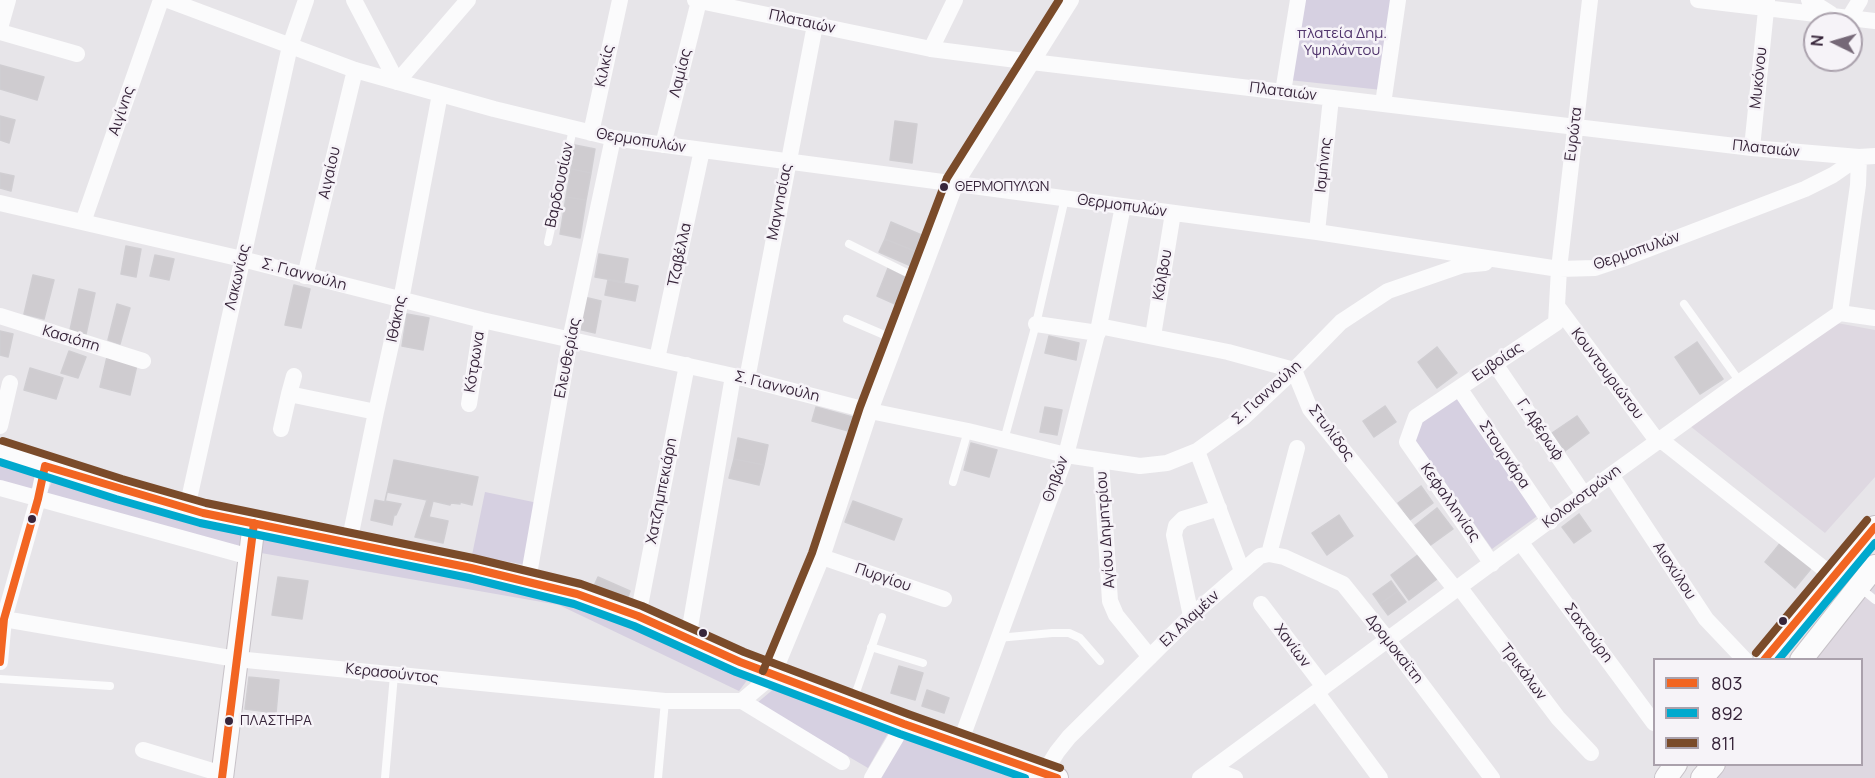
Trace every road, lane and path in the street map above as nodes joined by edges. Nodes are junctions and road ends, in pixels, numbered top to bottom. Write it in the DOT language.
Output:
graph roads {
  1 [pos="9,0"];
  2 [pos="161,0"];
  3 [pos="168,0"];
  4 [pos="306,0"];
  5 [pos="354,0"];
  6 [pos="468,0"];
  7 [pos="620,0"];
  8 [pos="697,0"];
  9 [pos="955,0"];
  10 [pos="1071,0"];
  11 [pos="1298,0"];
  12 [pos="1398,0"];
  13 [pos="1590,0"];
  14 [pos="1698,0"];
  15 [pos="1809,0"];
  16 [pos="1860,0"];
  17 [pos="1767,4"];
  18 [pos="1813,12"];
  19 [pos="1832,12"];
  20 [pos="1847,12"];
  21 [pos="815,25"];
  22 [pos="0,30"];
  23 [pos="290,46"];
  24 [pos="931,49"];
  25 [pos="77,54"];
  26 [pos="1032,62"];
  27 [pos="355,70"];
  28 [pos="397,82"];
  29 [pos="1283,92"];
  30 [pos="440,94"];
  31 [pos="1331,98"];
  32 [pos="1383,104"];
  33 [pos="1574,127"];
  34 [pos="573,129"];
  35 [pos="591,133"];
  36 [pos="613,138"];
  37 [pos="663,145"];
  38 [pos="1752,148"];
  39 [pos="702,150"];
  40 [pos="1867,157"];
  41 [pos="787,162"];
  42 [pos="956,183"];
  43 [pos="1065,198"];
  44 [pos="0,203"];
  45 [pos="1123,206"];
  46 [pos="1173,213"];
  47 [pos="83,222"];
  48 [pos="1317,232"];
  49 [pos="548,242"];
  50 [pos="849,244"];
  51 [pos="242,259"];
  52 [pos="1501,261"];
  53 [pos="1559,269"];
  54 [pos="305,276"];
  55 [pos="919,279"];
  56 [pos="401,300"];
  57 [pos="1684,304"];
  58 [pos="1557,306"];
  59 [pos="1840,313"];
  60 [pos="0,316"];
  61 [pos="1875,318"];
  62 [pos="847,319"];
  63 [pos="482,320"];
  64 [pos="1036,324"];
  65 [pos="1099,329"];
  66 [pos="1153,336"];
  67 [pos="896,339"];
  68 [pos="570,340"];
  69 [pos="657,359"];
  70 [pos="142,361"];
  71 [pos="1495,364"];
  72 [pos="687,365"];
  73 [pos="1294,370"];
  74 [pos="294,376"];
  75 [pos="740,377"];
  76 [pos="1740,382"];
  77 [pos="10,383"];
  78 [pos="1459,388"];
  79 [pos="290,394"];
  80 [pos="469,404"];
  81 [pos="870,411"];
  82 [pos="376,412"];
  83 [pos="0,426"];
  84 [pos="281,429"];
  85 [pos="968,431"];
  86 [pos="1004,440"];
  87 [pos="1660,441"];
  88 [pos="1407,442"];
  89 [pos="1297,448"];
  90 [pos="0,451"];
  91 [pos="1197,451"];
  92 [pos="1066,454"];
  93 [pos="1101,461"];
  94 [pos="45,466"];
  95 [pos="1611,475"];
  96 [pos="953,482"];
  97 [pos="0,488"];
  98 [pos="1585,496"];
  99 [pos="38,499"];
  100 [pos="186,508"];
  101 [pos="1219,508"];
  102 [pos="1550,522"];
  103 [pos="254,523"];
  104 [pos="1875,527"];
  105 [pos="349,543"];
  106 [pos="1521,543"];
  107 [pos="1269,554"];
  108 [pos="250,557"];
  109 [pos="822,557"];
  110 [pos="1492,564"];
  111 [pos="1875,566"];
  112 [pos="1242,571"];
  113 [pos="1833,576"];
  114 [pos="528,580"];
  115 [pos="1458,589"];
  116 [pos="1866,593"];
  117 [pos="944,598"];
  118 [pos="1261,604"];
  119 [pos="638,616"];
  120 [pos="1191,616"];
  121 [pos="882,617"];
  122 [pos="4,619"];
  123 [pos="688,639"];
  124 [pos="998,639"];
  125 [pos="1388,640"];
  126 [pos="871,647"];
  127 [pos="1150,657"];
  128 [pos="1743,658"];
  129 [pos="1766,658"];
  130 [pos="1803,658"];
  131 [pos="236,659"];
  132 [pos="1100,661"];
  133 [pos="0,662"];
  134 [pos="922,663"];
  135 [pos="394,675"];
  136 [pos="773,675"];
  137 [pos="0,679"];
  138 [pos="110,686"];
  139 [pos="1320,690"];
  140 [pos="665,701"];
  141 [pos="742,702"];
  142 [pos="852,704"];
  143 [pos="1653,722"];
  144 [pos="904,724"];
  145 [pos="960,743"];
  146 [pos="143,750"];
  147 [pos="1591,753"];
  148 [pos="842,762"];
  149 [pos="1675,766"];
  150 [pos="1713,766"];
  151 [pos="1206,774"];
  152 [pos="222,776"];
  153 [pos="1048,776"];
  154 [pos="385,778"];
  155 [pos="658,778"];
  156 [pos="872,778"];
  157 [pos="1235,778"];
  158 [pos="1380,778"];
  159 [pos="1492,778"];
  160 [pos="1666,778"];
  161 [pos="1702,778"];
  1 -- 22 [label="street"];
  2 -- 47 [label="street, Αιγίνης"];
  3 -- 23 [label="street, Θερμοπυλών"];
  4 -- 23 [label="street, Λακωνίας"];
  5 -- 28 [label="street"];
  6 -- 28 [label="street"];
  7 -- 35 [label="street, Κιλκίς"];
  8 -- 21 [label="street, Πλαταιών"];
  8 -- 37 [label="street, Λαμίας"];
  9 -- 24 [label="street"];
  10 -- 26 [label="street"];
  11 -- 29 [label="street"];
  12 -- 32 [label="street"];
  13 -- 33 [label="street, Ευρώτα"];
  14 -- 17 [label="street"];
  15 -- 19 [label="street"];
  16 -- 20 [label="street"];
  17 -- 18 [label="street"];
  17 -- 38 [label="street, Μυκόνου"];
  21 -- 24 [label="street, Πλαταιών"];
  21 -- 41 [label="street, Μαγνησίας"];
  22 -- 25 [label="street"];
  23 -- 27 [label="street, Θερμοπυλών"];
  23 -- 51 [label="street, Λακωνίας"];
  24 -- 26 [label="street, Πλαταιών"];
  26 -- 29 [label="street, Πλαταιών"];
  26 -- 42 [label="street"];
  27 -- 28 [label="street, Θερμοπυλών"];
  27 -- 54 [label="street, Αιγαίου"];
  28 -- 30 [label="street, Θερμοπυλών"];
  29 -- 31 [label="street, Πλαταιών"];
  30 -- 34 [label="street, Θερμοπυλών"];
  30 -- 56 [label="street, Ιθάκης"];
  31 -- 32 [label="street, Πλαταιών"];
  31 -- 48 [label="street, Ισμήνης"];
  32 -- 33 [label="street, Πλαταιών"];
  33 -- 38 [label="street, Πλαταιών"];
  33 -- 53 [label="street, Ευρώτα"];
  34 -- 35 [label="street, Θερμοπυλών"];
  34 -- 49 [label="lane, Βαρδουσίων"];
  35 -- 36 [label="street, Θερμοπυλών"];
  36 -- 37 [label="street, Θερμοπυλών"];
  36 -- 68 [label="street, Ελευθερίας"];
  37 -- 39 [label="street, Θερμοπυλών"];
  38 -- 40 [label="street, Πλαταιών"];
  39 -- 41 [label="street, Θερμοπυλών"];
  39 -- 69 [label="street, Τζαβέλλα"];
  40 -- 53 [label="street, Θερμοπυλών"];
  40 -- 59 [label="street"];
  41 -- 42 [label="street, Θερμοπυλών"];
  41 -- 75 [label="street, Μαγνησίας"];
  42 -- 43 [label="street, Θερμοπυλών"];
  42 -- 55 [label="street"];
  43 -- 45 [label="street, Θερμοπυλών"];
  43 -- 64 [label="lane"];
  44 -- 47 [label="street, Σ. Γιαννούλη"];
  45 -- 46 [label="street, Θερμοπυλών"];
  45 -- 65 [label="street, Θηβών"];
  46 -- 48 [label="street, Θερμοπυλών"];
  46 -- 66 [label="street, Κάλβου"];
  47 -- 51 [label="street, Σ. Γιαννούλη"];
  48 -- 52 [label="street, Θερμοπυλών"];
  50 -- 55 [label="lane"];
  51 -- 54 [label="street, Σ. Γιαννούλη"];
  51 -- 100 [label="street, Λακωνίας"];
  52 -- 53 [label="street, Θερμοπυλών"];
  52 -- 73 [label="street, Σ. Γιαννούλη"];
  53 -- 58 [label="street, Ευβοίας"];
  54 -- 56 [label="street, Σ. Γιαννούλη"];
  55 -- 67 [label="street"];
  56 -- 63 [label="street, Σ. Γιαννούλη"];
  56 -- 82 [label="street, Ιθάκης"];
  57 -- 76 [label="lane"];
  58 -- 71 [label="street, Ευβοίας"];
  58 -- 87 [label="street, Κουντουριώτου"];
  59 -- 61 [label="street"];
  59 -- 76 [label="street, Κολοκοτρώνη"];
  60 -- 70 [label="street, Κασιόπη"];
  62 -- 67 [label="lane"];
  63 -- 68 [label="street, Σ. Γιαννούλη"];
  63 -- 80 [label="street, Κότρωνα"];
  64 -- 65 [label="street"];
  64 -- 86 [label="lane"];
  65 -- 66 [label="street"];
  65 -- 92 [label="street, Θηβών"];
  66 -- 73 [label="street"];
  67 -- 81 [label="street"];
  68 -- 69 [label="street, Σ. Γιαννούλη"];
  68 -- 114 [label="street, Ελευθερίας"];
  69 -- 72 [label="street, Σ. Γιαννούλη"];
  71 -- 78 [label="street, Ευβοίας"];
  71 -- 98 [label="street, Γ. Αβέρωφ"];
  72 -- 75 [label="street, Σ. Γιαννούλη"];
  72 -- 119 [label="street, Χατζημπεκιάρη"];
  73 -- 91 [label="street, Σ. Γιαννούλη"];
  73 -- 115 [label="street, Στυλίδος"];
  74 -- 79 [label="street"];
  75 -- 81 [label="street, Σ. Γιαννούλη"];
  75 -- 123 [label="street, Μαγνησίας"];
  76 -- 87 [label="street, Κολοκοτρώνη"];
  77 -- 83 [label="street"];
  78 -- 88 [label="street, Ευβοίας"];
  78 -- 102 [label="street, Στουρνάρα"];
  79 -- 82 [label="street"];
  79 -- 84 [label="street"];
  81 -- 85 [label="street, Σ. Γιαννούλη"];
  81 -- 109 [label="street"];
  82 -- 105 [label="street, Ιθάκης"];
  85 -- 86 [label="street, Σ. Γιαννούλη"];
  85 -- 96 [label="lane"];
  86 -- 92 [label="street, Σ. Γιαννούλη"];
  87 -- 95 [label="street, Κολοκοτρώνη"];
  87 -- 113 [label="street, Κουντουριώτου"];
  88 -- 110 [label="street, Κεφαλληνίας"];
  89 -- 107 [label="street"];
  90 -- 94 [label="main road"];
  91 -- 93 [label="street, Σ. Γιαννούλη"];
  91 -- 101 [label="street"];
  92 -- 93 [label="street, Σ. Γιαννούλη"];
  92 -- 124 [label="street, Θηβών"];
  93 -- 127 [label="street, Αγίου Δημητρίου"];
  94 -- 99 [label="street"];
  94 -- 100 [label="main road"];
  95 -- 98 [label="street, Κολοκοτρώνη"];
  95 -- 128 [label="street, Αισχύλου"];
  97 -- 99 [label="street"];
  98 -- 102 [label="street, Κολοκοτρώνη"];
  99 -- 108 [label="street"];
  99 -- 122 [label="street"];
  100 -- 103 [label="main road"];
  101 -- 112 [label="street"];
  101 -- 120 [label="street"];
  102 -- 106 [label="street, Κολοκοτρώνη"];
  103 -- 105 [label="main road"];
  103 -- 108 [label="main road"];
  104 -- 113 [label="main road"];
  105 -- 114 [label="main road"];
  106 -- 110 [label="street, Κολοκοτρώνη"];
  106 -- 143 [label="street, Σαχτούρη"];
  107 -- 112 [label="street, Ελ Αλαμέιν"];
  107 -- 125 [label="street, Δρομοκαϊτη"];
  108 -- 131 [label="main road"];
  109 -- 117 [label="street, Πυργίου"];
  109 -- 136 [label="street"];
  110 -- 115 [label="street, Κολοκοτρώνη"];
  111 -- 116 [label="main road"];
  112 -- 120 [label="street, Ελ Αλαμέιν"];
  113 -- 129 [label="main road"];
  114 -- 119 [label="main road"];
  115 -- 125 [label="street, Κολοκοτρώνη"];
  115 -- 147 [label="street, Τρικάλων"];
  116 -- 130 [label="main road"];
  118 -- 139 [label="street, Χανίων"];
  119 -- 123 [label="main road"];
  120 -- 127 [label="street, Ελ Αλαμέιν"];
  121 -- 126 [label="lane"];
  122 -- 131 [label="street, Κερασούντος"];
  122 -- 133 [label="street"];
  123 -- 136 [label="main road"];
  124 -- 132 [label="lane"];
  124 -- 145 [label="street, Θηβών"];
  125 -- 139 [label="street, Κολοκοτρώνη"];
  125 -- 159 [label="street, Δρομοκαϊτη"];
  126 -- 134 [label="lane"];
  126 -- 142 [label="lane"];
  127 -- 153 [label="street, Ελ Αλαμέιν"];
  131 -- 135 [label="street, Κερασούντος"];
  131 -- 152 [label="main road"];
  135 -- 140 [label="street, Κερασούντος"];
  135 -- 154 [label="lane"];
  136 -- 141 [label="street"];
  136 -- 142 [label="main road"];
  137 -- 138 [label="lane"];
  139 -- 151 [label="street, Κολοκοτρώνη"];
  139 -- 158 [label="street, Χανίων"];
  140 -- 141 [label="street, Κερασούντος"];
  140 -- 155 [label="lane"];
  141 -- 148 [label="street"];
  142 -- 144 [label="main road"];
  144 -- 145 [label="main road"];
  144 -- 156 [label="street"];
  145 -- 153 [label="main road"];
  146 -- 152 [label="street"];
  149 -- 160 [label="main road"];
  150 -- 161 [label="main road"];
  151 -- 157 [label="street"];
}
